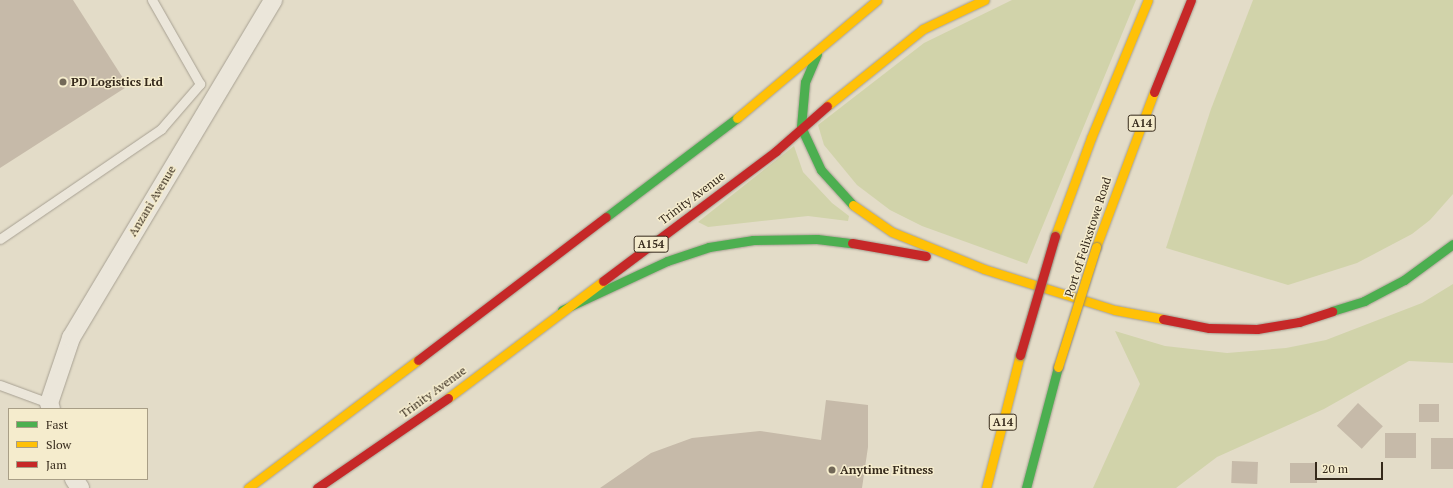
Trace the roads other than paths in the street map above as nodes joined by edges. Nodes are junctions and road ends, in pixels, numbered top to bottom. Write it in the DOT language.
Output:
graph roads {
  1 [pos="152,0"];
  2 [pos="273,0"];
  3 [pos="877,0"];
  4 [pos="984,0"];
  5 [pos="1148,0"];
  6 [pos="1191,0"];
  7 [pos="817,54"];
  8 [pos="801,127"];
  9 [pos="0,239"];
  10 [pos="1453,244"];
  11 [pos="984,269"];
  12 [pos="562,310"];
  13 [pos="0,385"];
  14 [pos="50,406"];
  15 [pos="248,488"];
  16 [pos="317,488"];
  17 [pos="986,488"];
  18 [pos="1026,488"];
  1 -- 9 [label="lane"];
  2 -- 14 [label="street, Anzani Avenue"];
  3 -- 7 [label="main road"];
  4 -- 8 [label="main road, Trinity Avenue / A154"];
  5 -- 17 [label="main road, A14, bridge"];
  6 -- 18 [label="main road, Port of Felixstowe Road / A14, bridge"];
  7 -- 8 [label="main road"];
  7 -- 15 [label="main road"];
  8 -- 11 [label="main road"];
  8 -- 12 [label="main road, Trinity Avenue / A154"];
  10 -- 11 [label="main road"];
  11 -- 12 [label="main road"];
  12 -- 16 [label="main road, Trinity Avenue / A154"];
  13 -- 14 [label="lane"];
}
